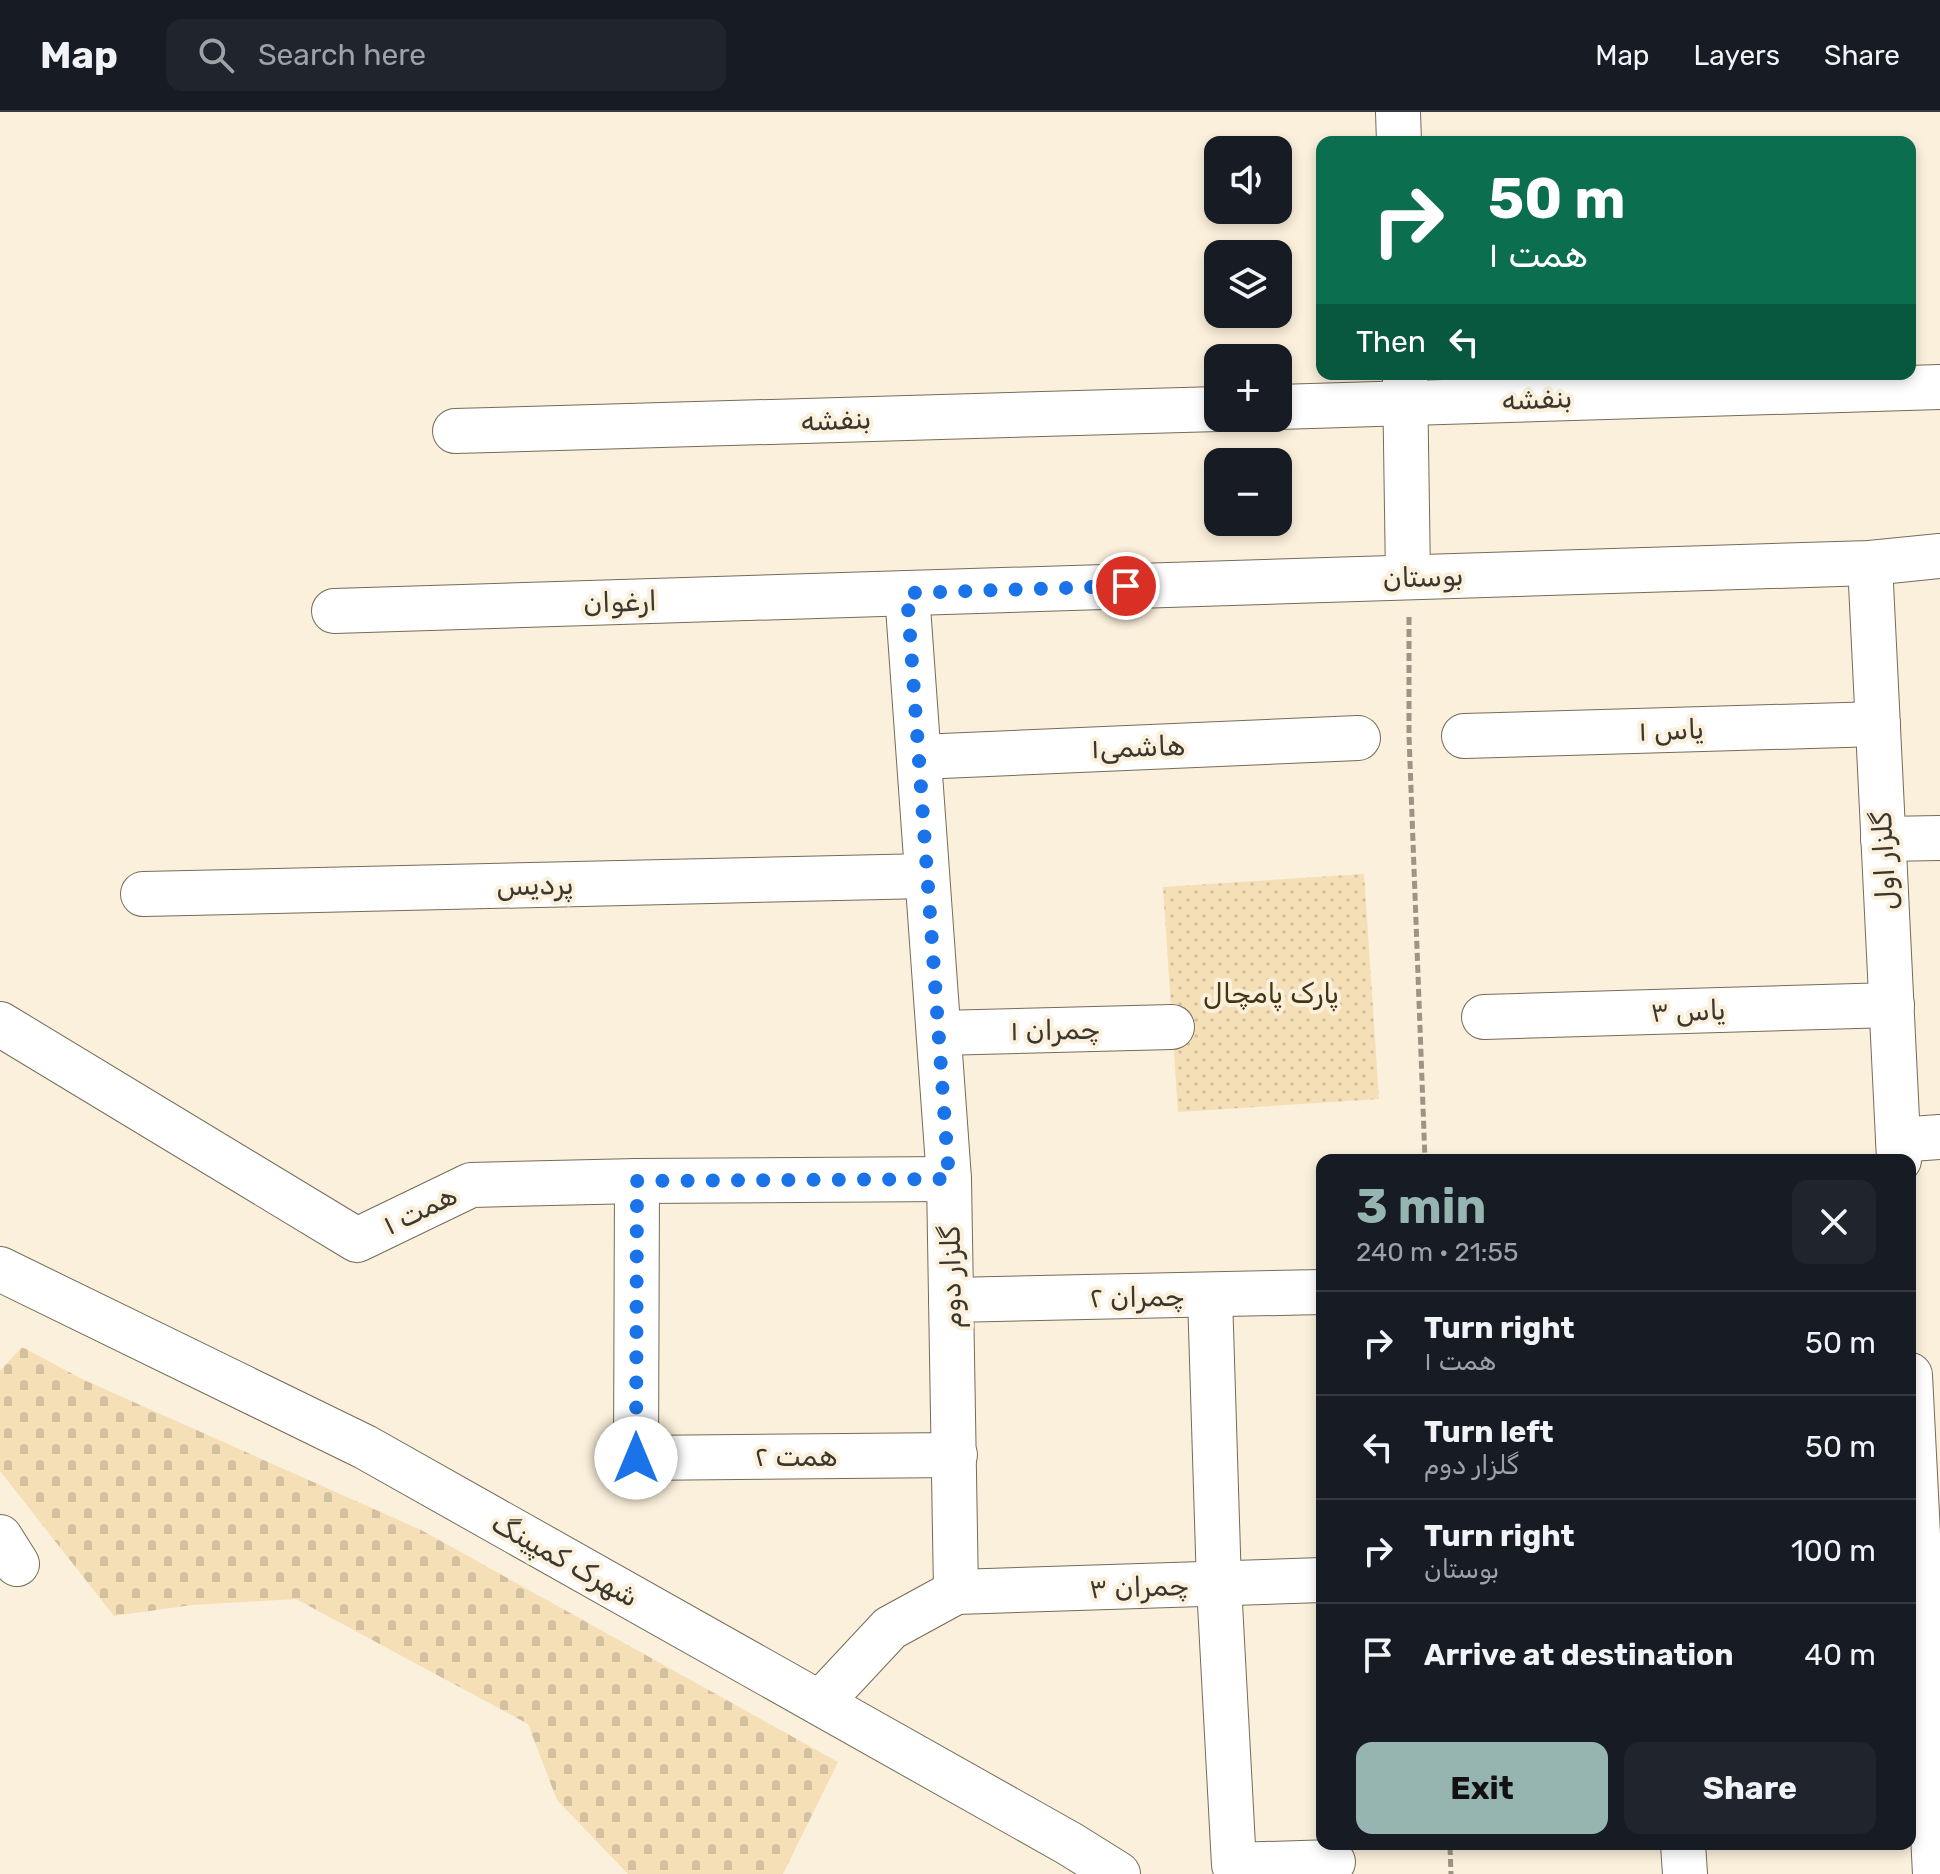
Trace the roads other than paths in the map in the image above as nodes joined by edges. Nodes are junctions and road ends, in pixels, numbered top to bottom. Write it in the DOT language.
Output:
graph roads {
  1 [pos="1398,112"];
  2 [pos="1399,136"];
  3 [pos="1940,387"];
  4 [pos="1405,389"];
  5 [pos="1292,405"];
  6 [pos="1204,409"];
  7 [pos="455,431"];
  8 [pos="1940,556"];
  9 [pos="1870,563"];
  10 [pos="1408,577"];
  11 [pos="907,593"];
  12 [pos="334,611"];
  13 [pos="1878,724"];
  14 [pos="1464,736"];
  15 [pos="1358,738"];
  16 [pos="919,757"];
  17 [pos="1940,838"];
  18 [pos="1883,839"];
  19 [pos="927,876"];
  20 [pos="143,894"];
  21 [pos="1892,1005"];
  22 [pos="1484,1017"];
  23 [pos="0,1024"];
  24 [pos="1172,1027"];
  25 [pos="939,1033"];
  26 [pos="1913,1145"];
  27 [pos="949,1179"];
  28 [pos="637,1181"];
  29 [pos="7,1283"];
  30 [pos="1316,1292"];
  31 [pos="1210,1296"];
  32 [pos="951,1300"];
  33 [pos="1916,1397"];
  34 [pos="1926,1434"];
  35 [pos="955,1455"];
  36 [pos="1916,1549"];
  37 [pos="1916,1569"];
  38 [pos="1316,1580"];
  39 [pos="1219,1585"];
  40 [pos="956,1592"];
  41 [pos="820,1703"];
  42 [pos="1934,1730"];
  43 [pos="1926,1847"];
  44 [pos="1683,1850"];
  45 [pos="1333,1862"];
  46 [pos="1118,1874"];
  47 [pos="1685,1874"];
  1 -- 2 [label="street"];
  3 -- 4 [label="street, بنفشه"];
  4 -- 5 [label="street, بنفشه"];
  4 -- 10 [label="street"];
  6 -- 7 [label="street, بنفشه"];
  8 -- 9 [label="street, بوستان"];
  9 -- 10 [label="street, بوستان"];
  9 -- 13 [label="street, گلزار اول"];
  10 -- 11 [label="street, بوستان"];
  11 -- 12 [label="street, ارغوان"];
  11 -- 16 [label="street, گلزار دوم"];
  13 -- 14 [label="street, یاس ۱"];
  13 -- 18 [label="street, گلزار اول"];
  15 -- 16 [label="street, هاشمی۱"];
  16 -- 19 [label="street, گلزار دوم"];
  17 -- 18 [label="street"];
  18 -- 21 [label="street, گلزار اول"];
  19 -- 20 [label="street, پردیس"];
  19 -- 25 [label="street, گلزار دوم"];
  21 -- 22 [label="street, یاس ۳"];
  21 -- 26 [label="street, گلزار اول"];
  23 -- 28 [label="street, همت ۱"];
  24 -- 25 [label="street, چمران ۱"];
  25 -- 27 [label="street, گلزار دوم"];
  27 -- 28 [label="street, همت ۱"];
  27 -- 32 [label="street, گلزار دوم"];
  28 -- 35 [label="street, همت ۲"];
  29 -- 41 [label="street, شهرک کمپینگ"];
  30 -- 31 [label="street, چمران ۲"];
  31 -- 32 [label="street, چمران ۲"];
  31 -- 39 [label="street"];
  32 -- 35 [label="street, گلزار دوم"];
  33 -- 34 [label="street"];
  34 -- 36 [label="street"];
  35 -- 40 [label="street, گلزار دوم"];
  37 -- 42 [label="street"];
  38 -- 39 [label="street, چمران ۳"];
  39 -- 40 [label="street, چمران ۳"];
  39 -- 45 [label="street"];
  40 -- 41 [label="street"];
  41 -- 46 [label="street, شهرک کمپینگ"];
  42 -- 43 [label="street"];
  44 -- 47 [label="street"];
}
